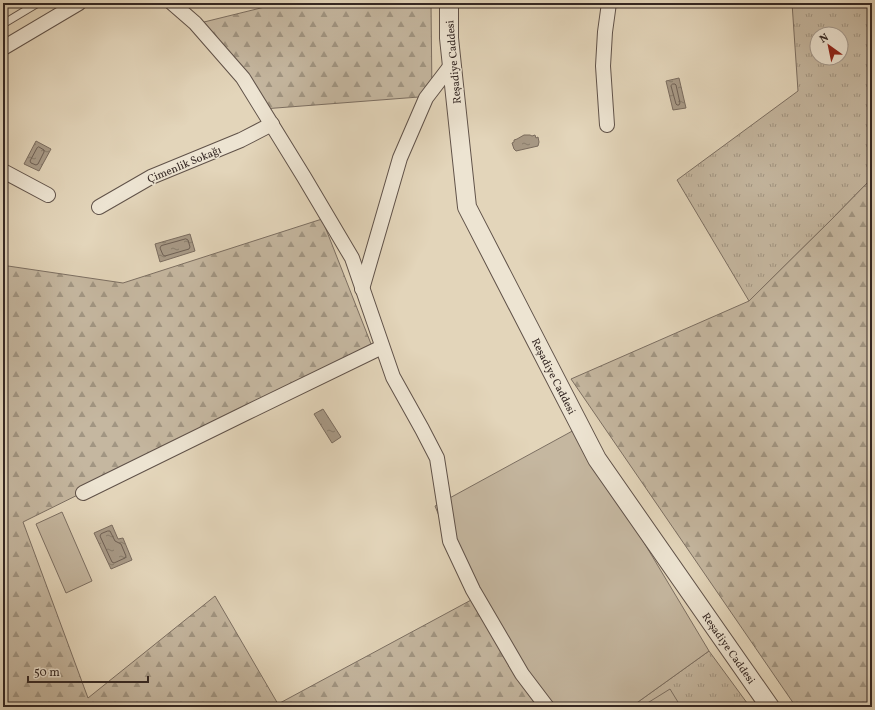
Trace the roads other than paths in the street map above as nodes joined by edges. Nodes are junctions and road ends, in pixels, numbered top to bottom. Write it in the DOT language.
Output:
graph roads {
  1 [pos="38,3"];
  2 [pos="79,3"];
  3 [pos="172,3"];
  4 [pos="449,3"];
  5 [pos="609,3"];
  6 [pos="3,24"];
  7 [pos="3,48"];
  8 [pos="452,64"];
  9 [pos="272,124"];
  10 [pos="608,126"];
  11 [pos="3,171"];
  12 [pos="48,195"];
  13 [pos="99,207"];
  14 [pos="362,289"];
  15 [pos="382,347"];
  16 [pos="83,493"];
  17 [pos="547,707"];
  18 [pos="770,707"];
  1 -- 6 [label="lane"];
  2 -- 7 [label="street"];
  3 -- 9 [label="street"];
  4 -- 8 [label="street, Reşadiye Caddesi"];
  5 -- 10 [label="street"];
  8 -- 14 [label="street"];
  8 -- 18 [label="street, Reşadiye Caddesi"];
  9 -- 13 [label="street, Çimenlik Sokağı"];
  9 -- 14 [label="street"];
  11 -- 12 [label="street"];
  14 -- 15 [label="street"];
  15 -- 16 [label="street"];
  15 -- 17 [label="street"];
}
